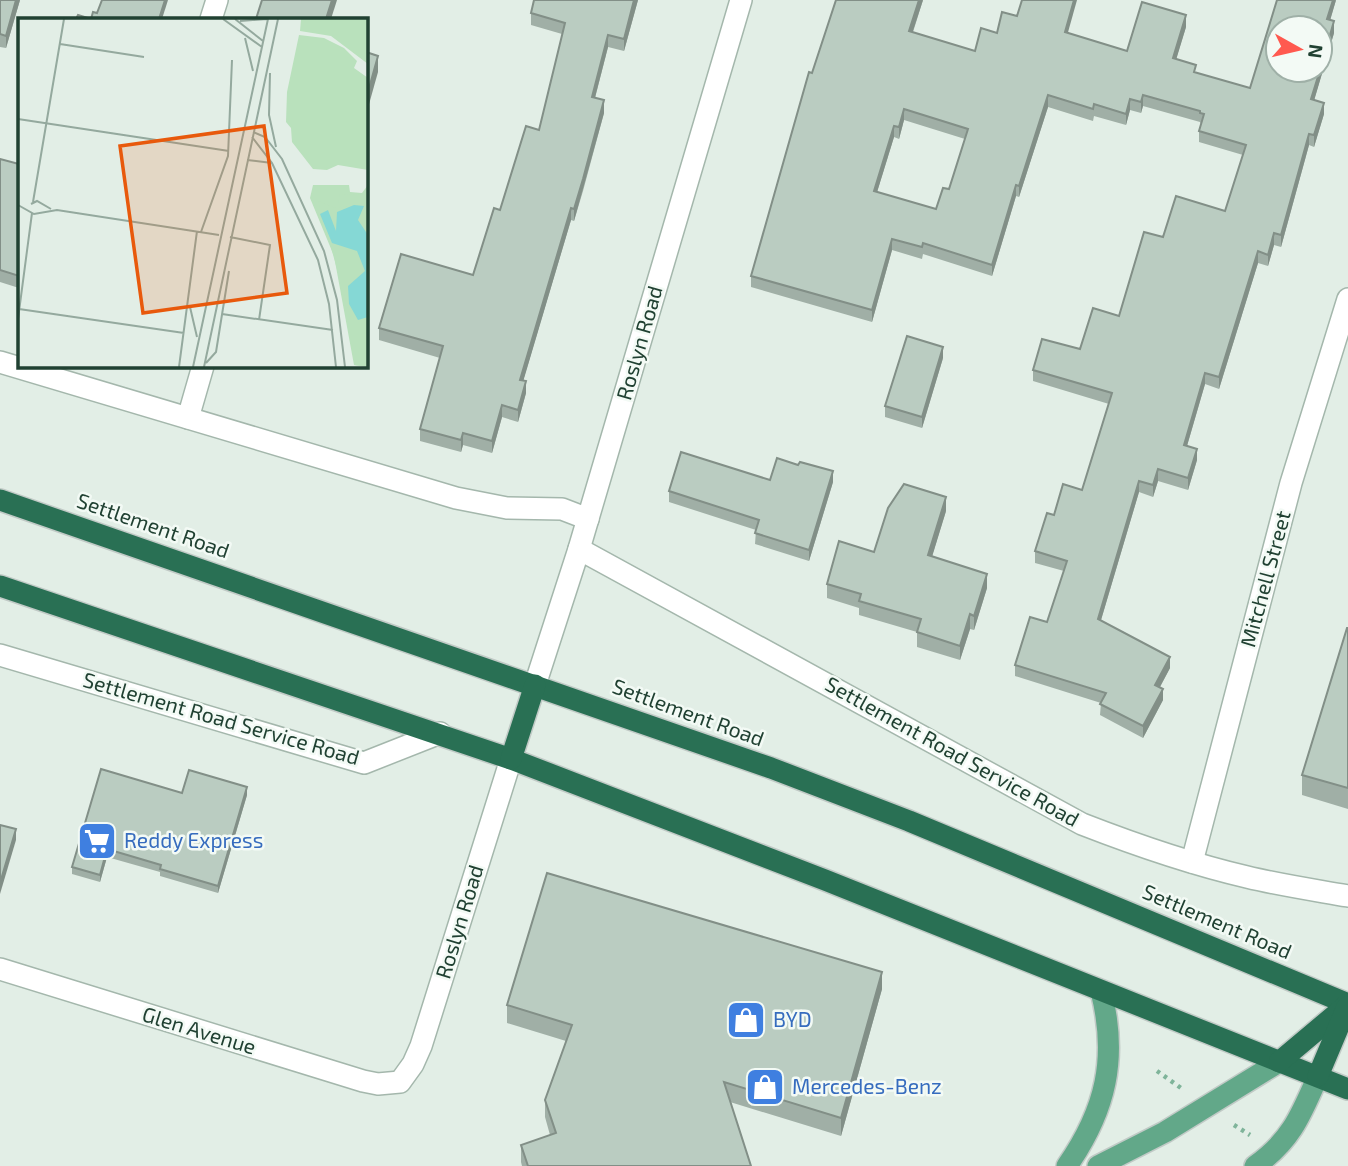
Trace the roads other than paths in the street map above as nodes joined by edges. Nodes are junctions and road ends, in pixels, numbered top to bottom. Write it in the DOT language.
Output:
graph roads {
  1 [pos="217,0"];
  2 [pos="741,0"];
  3 [pos="211,18"];
  4 [pos="1348,299"];
  5 [pos="0,362"];
  6 [pos="18,367"];
  7 [pos="20,368"];
  8 [pos="201,368"];
  9 [pos="44,375"];
  10 [pos="0,377"];
  11 [pos="188,418"];
  12 [pos="0,499"];
  13 [pos="588,519"];
  14 [pos="579,548"];
  15 [pos="0,586"];
  16 [pos="0,655"];
  17 [pos="536,685"];
  18 [pos="440,733"];
  19 [pos="511,759"];
  20 [pos="1192,862"];
  21 [pos="1348,896"];
  22 [pos="0,969"];
  23 [pos="1101,991"];
  24 [pos="1348,1004"];
  25 [pos="1279,1062"];
  26 [pos="1318,1076"];
  27 [pos="400,1082"];
  28 [pos="1348,1088"];
  29 [pos="1067,1166"];
  30 [pos="1098,1166"];
  31 [pos="1255,1166"];
  1 -- 3 [label="street"];
  2 -- 13 [label="street, Roslyn Road"];
  4 -- 20 [label="street, Mitchell Street"];
  5 -- 6 [label="street"];
  7 -- 9 [label="street"];
  8 -- 11 [label="street"];
  9 -- 10 [label="street"];
  9 -- 11 [label="street"];
  11 -- 13 [label="street"];
  12 -- 17 [label="highway, Settlement Road"];
  13 -- 14 [label="street, Roslyn Road"];
  14 -- 17 [label="street, Roslyn Road"];
  14 -- 20 [label="street, Settlement Road Service Road"];
  15 -- 18 [label="highway"];
  16 -- 18 [label="street, Settlement Road Service Road"];
  17 -- 19 [label="highway"];
  17 -- 24 [label="highway, Settlement Road"];
  18 -- 19 [label="highway"];
  19 -- 23 [label="highway"];
  19 -- 27 [label="street, Roslyn Road"];
  20 -- 21 [label="street, Settlement Road Service Road"];
  22 -- 27 [label="street, Glen Avenue"];
  23 -- 25 [label="highway"];
  23 -- 29 [label="main road"];
  24 -- 25 [label="highway"];
  24 -- 26 [label="highway"];
  25 -- 26 [label="highway"];
  25 -- 30 [label="main road"];
  26 -- 28 [label="highway"];
  26 -- 31 [label="main road"];
}
